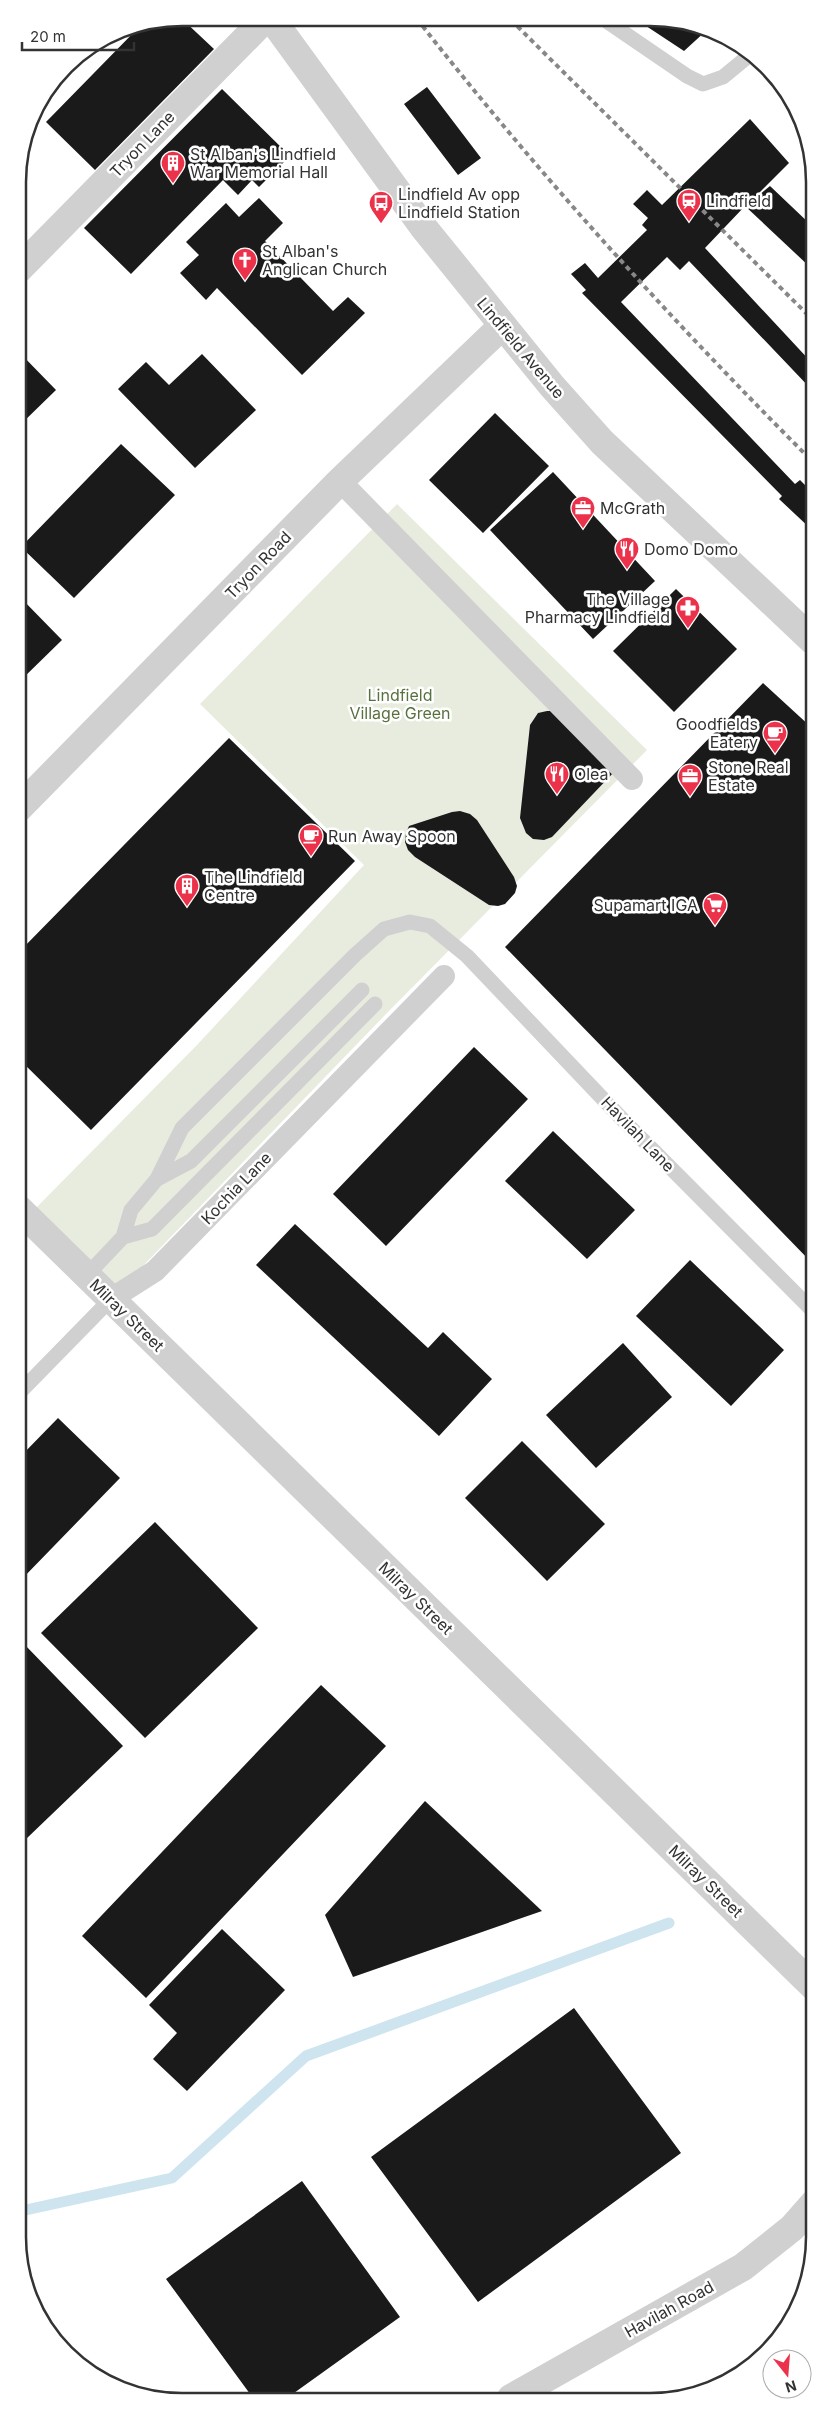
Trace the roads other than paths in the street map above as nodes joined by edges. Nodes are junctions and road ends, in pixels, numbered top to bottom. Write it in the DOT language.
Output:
graph roads {
  1 [pos="614,26"];
  2 [pos="257,27"];
  3 [pos="277,27"];
  4 [pos="745,59"];
  5 [pos="27,261"];
  6 [pos="502,326"];
  7 [pos="340,482"];
  8 [pos="806,634"];
  9 [pos="632,779"];
  10 [pos="27,800"];
  11 [pos="444,976"];
  12 [pos="362,990"];
  13 [pos="375,1004"];
  14 [pos="157,1179"];
  15 [pos="26,1216"];
  16 [pos="123,1237"];
  17 [pos="87,1275"];
  18 [pos="112,1299"];
  19 [pos="805,1303"];
  20 [pos="26,1386"];
  21 [pos="805,1978"];
  22 [pos="805,2213"];
  23 [pos="520,2393"];
  1 -- 4 [label="lane"];
  2 -- 5 [label="street, Tryon Lane"];
  3 -- 6 [label="street, Lindfield Avenue"];
  6 -- 7 [label="street, Tryon Road"];
  6 -- 8 [label="street, Lindfield Avenue"];
  7 -- 9 [label="street"];
  7 -- 10 [label="street, Tryon Road"];
  11 -- 18 [label="street, Kochia Lane"];
  12 -- 14 [label="lane"];
  13 -- 16 [label="lane"];
  14 -- 16 [label="lane"];
  14 -- 19 [label="lane, Havilah Lane"];
  15 -- 17 [label="street, Milray Street"];
  16 -- 17 [label="lane"];
  17 -- 18 [label="street, Milray Street"];
  18 -- 20 [label="lane, Kochia Lane"];
  18 -- 21 [label="street, Milray Street"];
  22 -- 23 [label="street, Havilah Road"];
}
